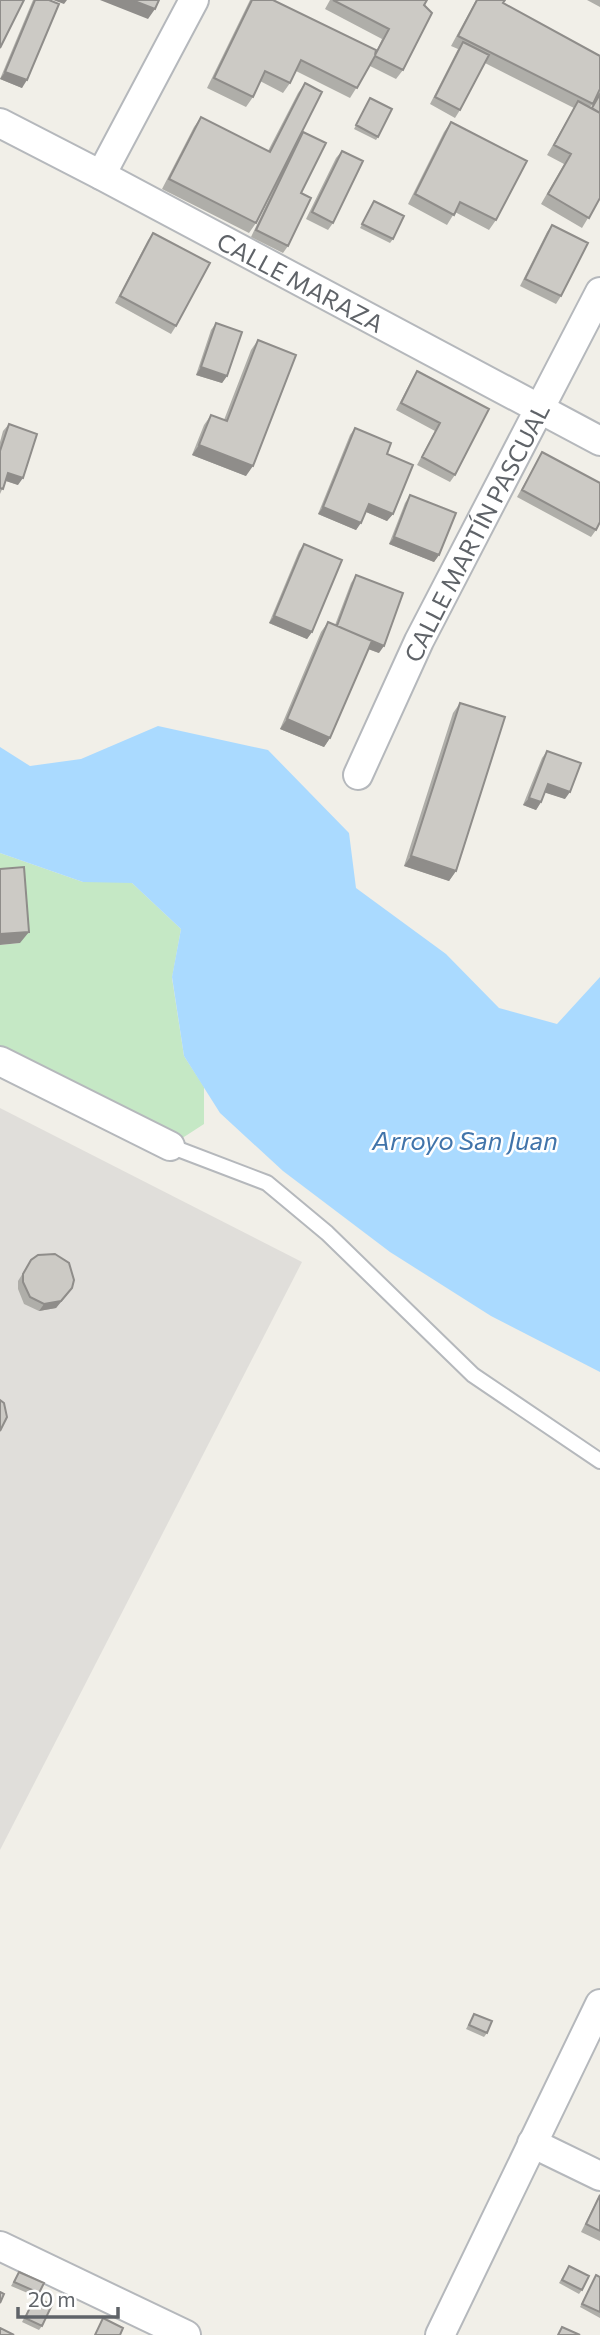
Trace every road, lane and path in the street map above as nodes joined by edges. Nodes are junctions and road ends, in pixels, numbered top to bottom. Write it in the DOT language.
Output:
graph roads {
  1 [pos="194,0"];
  2 [pos="0,124"];
  3 [pos="101,175"];
  4 [pos="600,292"];
  5 [pos="540,409"];
  6 [pos="600,441"];
  7 [pos="358,775"];
  8 [pos="0,1062"];
  9 [pos="170,1146"];
  10 [pos="600,1461"];
  11 [pos="600,2004"];
  12 [pos="532,2143"];
  13 [pos="600,2176"];
  14 [pos="0,2246"];
  15 [pos="186,2335"];
  16 [pos="440,2335"];
  1 -- 3 [label="street"];
  2 -- 3 [label="street, CALLE MARAZA"];
  3 -- 5 [label="street, CALLE MARAZA"];
  4 -- 5 [label="street, CALLE MARTÍN PASCUAL"];
  5 -- 6 [label="street, CALLE MARAZA"];
  5 -- 7 [label="street, CALLE MARTÍN PASCUAL"];
  8 -- 9 [label="street"];
  9 -- 10 [label="lane"];
  11 -- 12 [label="street"];
  12 -- 13 [label="street"];
  12 -- 16 [label="street"];
  14 -- 15 [label="street"];
}
